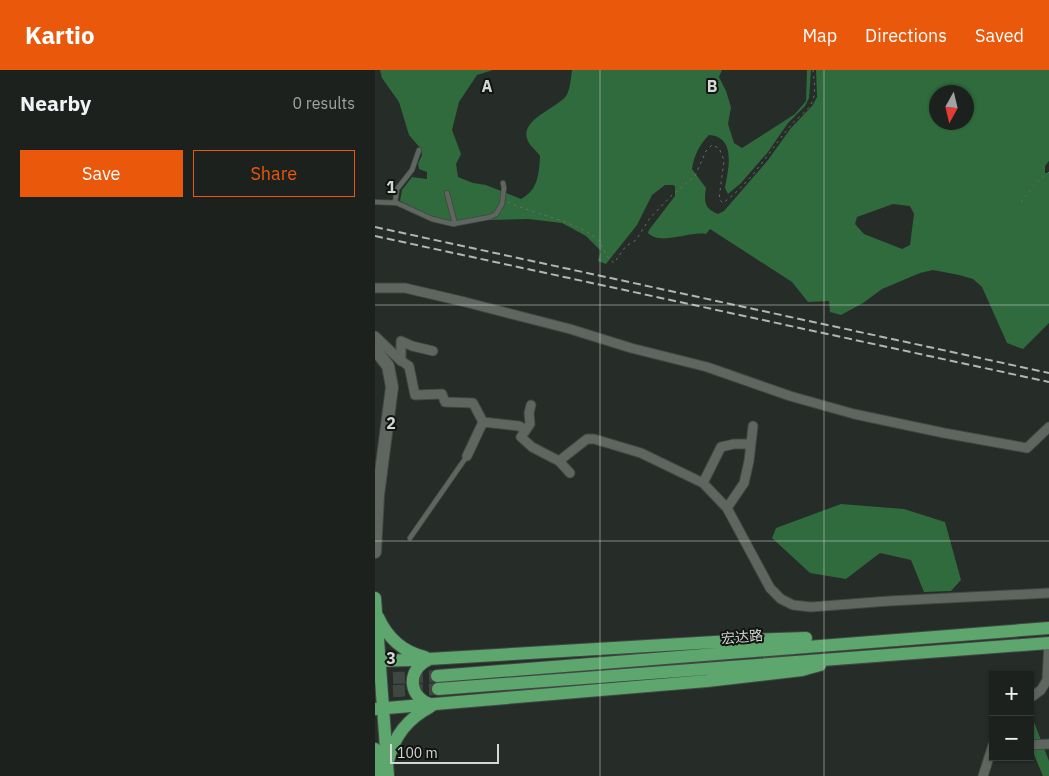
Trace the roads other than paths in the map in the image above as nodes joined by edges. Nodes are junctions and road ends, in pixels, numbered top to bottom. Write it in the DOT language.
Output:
graph roads {
  1 [pos="419,150"];
  2 [pos="503,183"];
  3 [pos="447,193"];
  4 [pos="375,202"];
  5 [pos="395,203"];
  6 [pos="455,224"];
  7 [pos="375,288"];
  8 [pos="375,336"];
  9 [pos="375,349"];
  10 [pos="433,351"];
  11 [pos="401,361"];
  12 [pos="531,405"];
  13 [pos="483,422"];
  14 [pos="753,426"];
  15 [pos="1049,427"];
  16 [pos="526,430"];
  17 [pos="750,444"];
  18 [pos="467,456"];
  19 [pos="559,461"];
  20 [pos="570,473"];
  21 [pos="703,483"];
  22 [pos="727,508"];
  23 [pos="410,538"];
  24 [pos="375,552"];
  25 [pos="1049,593"];
  26 [pos="375,603"];
  27 [pos="1049,628"];
  28 [pos="855,642"];
  29 [pos="1049,643"];
  30 [pos="855,657"];
  31 [pos="434,659"];
  32 [pos="377,661"];
  33 [pos="1048,682"];
  34 [pos="1034,695"];
  35 [pos="435,705"];
  36 [pos="379,709"];
  37 [pos="1049,744"];
  38 [pos="1034,745"];
  39 [pos="375,749"];
  40 [pos="989,758"];
  41 [pos="384,775"];
  42 [pos="983,776"];
  1 -- 5 [label="lane"];
  2 -- 6 [label="lane"];
  3 -- 6 [label="lane"];
  4 -- 5 [label="lane"];
  5 -- 6 [label="lane"];
  7 -- 15 [label="street"];
  8 -- 11 [label="street"];
  9 -- 24 [label="street"];
  10 -- 11 [label="street"];
  11 -- 13 [label="street"];
  12 -- 16 [label="street"];
  13 -- 16 [label="street"];
  13 -- 18 [label="street"];
  14 -- 17 [label="street"];
  16 -- 19 [label="street"];
  17 -- 21 [label="street"];
  17 -- 22 [label="street"];
  18 -- 23 [label="lane"];
  19 -- 20 [label="street"];
  19 -- 21 [label="street"];
  21 -- 22 [label="street"];
  22 -- 25 [label="street"];
  26 -- 31 [label="main road"];
  26 -- 32 [label="main road"];
  27 -- 28 [label="main road, 宏达路"];
  28 -- 30 [label="main road, 宏达路"];
  28 -- 31 [label="main road"];
  29 -- 30 [label="main road, 宏达路"];
  29 -- 33 [label="street"];
  30 -- 35 [label="main road"];
  31 -- 32 [label="main road"];
  31 -- 35 [label="main road"];
  32 -- 36 [label="main road"];
  33 -- 34 [label="street"];
  35 -- 36 [label="main road"];
  35 -- 41 [label="main road"];
  36 -- 41 [label="main road"];
  37 -- 38 [label="street"];
  39 -- 41 [label="main road"];
  40 -- 42 [label="street"];
}
